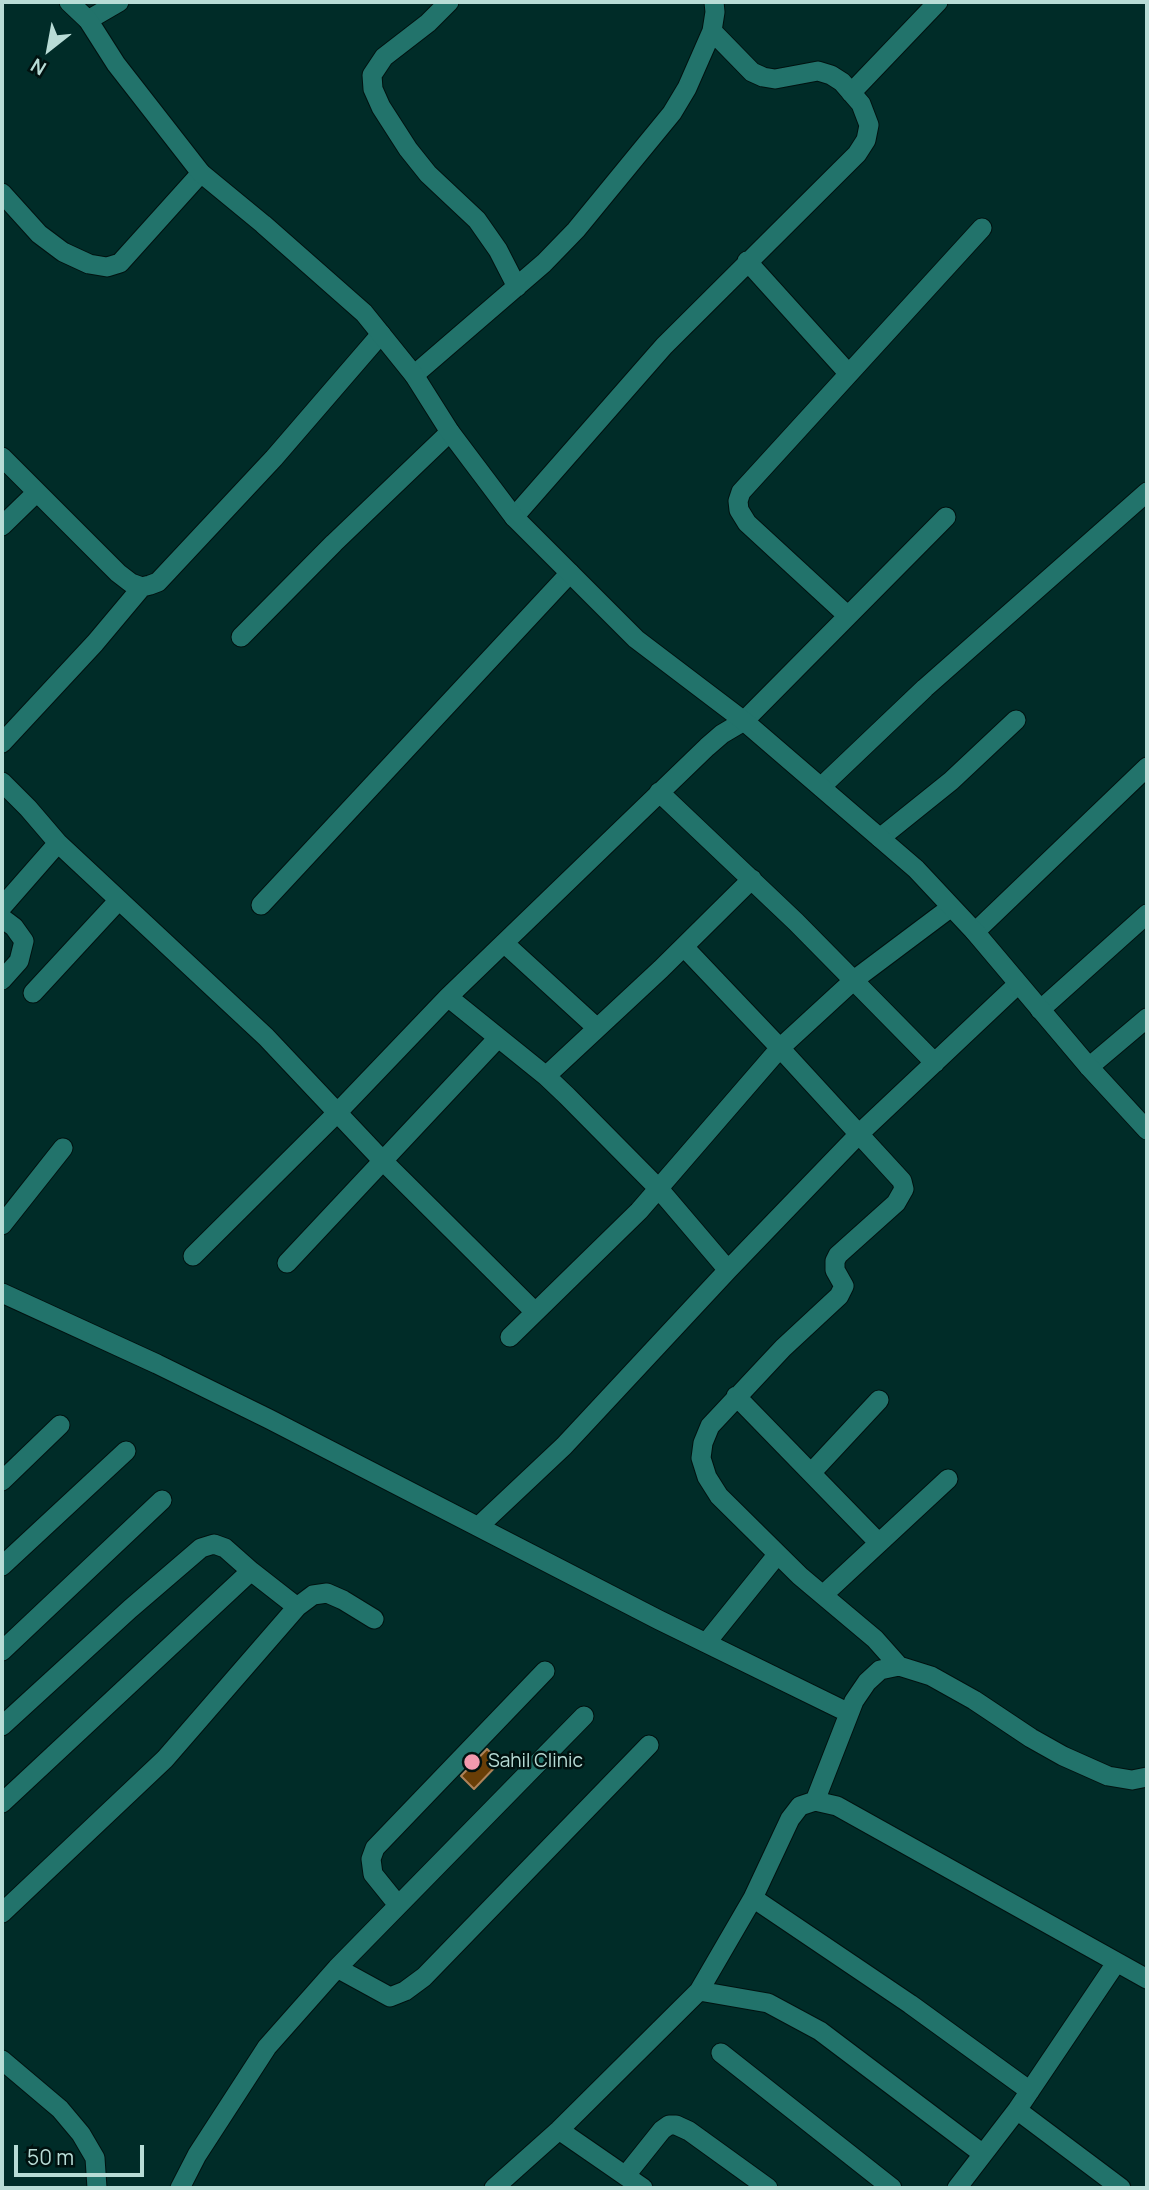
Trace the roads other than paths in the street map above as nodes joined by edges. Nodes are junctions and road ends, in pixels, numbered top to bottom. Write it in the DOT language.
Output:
graph roads {
  1 [pos="69,2"];
  2 [pos="119,2"];
  3 [pos="449,2"];
  4 [pos="714,2"];
  5 [pos="938,2"];
  6 [pos="88,20"];
  7 [pos="712,31"];
  8 [pos="851,93"];
  9 [pos="201,173"];
  10 [pos="2,193"];
  11 [pos="982,228"];
  12 [pos="747,261"];
  13 [pos="517,286"];
  14 [pos="381,334"];
  15 [pos="849,374"];
  16 [pos="414,375"];
  17 [pos="450,432"];
  18 [pos="2,457"];
  19 [pos="37,492"];
  20 [pos="1147,492"];
  21 [pos="514,517"];
  22 [pos="946,517"];
  23 [pos="2,526"];
  24 [pos="570,573"];
  25 [pos="142,587"];
  26 [pos="848,616"];
  27 [pos="241,637"];
  28 [pos="1016,720"];
  29 [pos="744,721"];
  30 [pos="2,743"];
  31 [pos="1147,767"];
  32 [pos="821,787"];
  33 [pos="659,792"];
  34 [pos="6,795"];
  35 [pos="880,838"];
  36 [pos="58,843"];
  37 [pos="752,879"];
  38 [pos="119,900"];
  39 [pos="261,905"];
  40 [pos="2,907"];
  41 [pos="950,908"];
  42 [pos="1147,914"];
  43 [pos="2,918"];
  44 [pos="975,932"];
  45 [pos="504,943"];
  46 [pos="684,947"];
  47 [pos="2,980"];
  48 [pos="854,980"];
  49 [pos="1018,984"];
  50 [pos="33,993"];
  51 [pos="448,997"];
  52 [pos="1041,1010"];
  53 [pos="1147,1018"];
  54 [pos="597,1028"];
  55 [pos="498,1038"];
  56 [pos="780,1048"];
  57 [pos="935,1063"];
  58 [pos="1089,1067"];
  59 [pos="546,1076"];
  60 [pos="337,1113"];
  61 [pos="1147,1130"];
  62 [pos="860,1133"];
  63 [pos="63,1148"];
  64 [pos="382,1160"];
  65 [pos="659,1189"];
  66 [pos="2,1225"];
  67 [pos="193,1256"];
  68 [pos="287,1263"];
  69 [pos="727,1270"];
  70 [pos="2,1293"];
  71 [pos="535,1312"];
  72 [pos="510,1337"];
  73 [pos="736,1396"];
  74 [pos="879,1400"];
  75 [pos="60,1425"];
  76 [pos="126,1451"];
  77 [pos="811,1473"];
  78 [pos="948,1479"];
  79 [pos="2,1481"];
  80 [pos="162,1500"];
  81 [pos="479,1527"];
  82 [pos="879,1543"];
  83 [pos="778,1555"];
  84 [pos="2,1566"];
  85 [pos="251,1571"];
  86 [pos="823,1595"];
  87 [pos="297,1607"];
  88 [pos="374,1619"];
  89 [pos="706,1643"];
  90 [pos="2,1651"];
  91 [pos="899,1666"];
  92 [pos="545,1671"];
  93 [pos="849,1713"];
  94 [pos="584,1716"];
  95 [pos="2,1726"];
  96 [pos="649,1745"];
  97 [pos="1147,1777"];
  98 [pos="815,1801"];
  99 [pos="2,1803"];
  100 [pos="753,1898"];
  101 [pos="398,1905"];
  102 [pos="2,1913"];
  103 [pos="1116,1963"];
  104 [pos="337,1968"];
  105 [pos="1147,1979"];
  106 [pos="699,1991"];
  107 [pos="721,2053"];
  108 [pos="2,2060"];
  109 [pos="1030,2091"];
  110 [pos="1017,2110"];
  111 [pos="559,2130"];
  112 [pos="983,2154"];
  113 [pos="626,2175"];
  114 [pos="97,2188"];
  115 [pos="180,2188"];
  116 [pos="494,2188"];
  117 [pos="643,2188"];
  118 [pos="768,2188"];
  119 [pos="892,2188"];
  120 [pos="957,2188"];
  121 [pos="1121,2188"];
  1 -- 6 [label="street"];
  2 -- 6 [label="street"];
  3 -- 13 [label="street"];
  4 -- 7 [label="street"];
  5 -- 8 [label="street"];
  6 -- 9 [label="street"];
  7 -- 8 [label="street"];
  7 -- 13 [label="street"];
  8 -- 12 [label="street"];
  9 -- 10 [label="street"];
  9 -- 14 [label="street"];
  11 -- 15 [label="street"];
  12 -- 15 [label="street"];
  12 -- 21 [label="street"];
  13 -- 16 [label="street"];
  14 -- 16 [label="street"];
  14 -- 25 [label="street"];
  15 -- 26 [label="street"];
  16 -- 17 [label="street"];
  17 -- 21 [label="street"];
  17 -- 27 [label="street"];
  18 -- 19 [label="street"];
  19 -- 23 [label="street"];
  19 -- 25 [label="street"];
  20 -- 32 [label="street"];
  21 -- 24 [label="street"];
  22 -- 26 [label="street"];
  24 -- 29 [label="street"];
  24 -- 39 [label="street"];
  25 -- 30 [label="street"];
  26 -- 29 [label="street"];
  28 -- 35 [label="street"];
  29 -- 32 [label="street"];
  29 -- 33 [label="street"];
  31 -- 44 [label="street"];
  32 -- 35 [label="street"];
  33 -- 37 [label="street"];
  33 -- 45 [label="street"];
  34 -- 36 [label="street"];
  35 -- 41 [label="street"];
  36 -- 38 [label="street"];
  36 -- 40 [label="street"];
  37 -- 46 [label="street"];
  37 -- 48 [label="street"];
  38 -- 50 [label="street"];
  38 -- 60 [label="street"];
  41 -- 44 [label="street"];
  41 -- 48 [label="street"];
  42 -- 52 [label="street"];
  43 -- 47 [label="street"];
  44 -- 49 [label="street"];
  45 -- 51 [label="street"];
  45 -- 54 [label="street"];
  46 -- 54 [label="street"];
  46 -- 56 [label="street"];
  48 -- 56 [label="street"];
  48 -- 57 [label="street"];
  49 -- 52 [label="street"];
  49 -- 57 [label="street"];
  51 -- 55 [label="street"];
  51 -- 60 [label="street"];
  52 -- 58 [label="street"];
  53 -- 58 [label="street"];
  54 -- 59 [label="street"];
  55 -- 59 [label="street"];
  55 -- 64 [label="street"];
  56 -- 62 [label="street"];
  56 -- 65 [label="street"];
  57 -- 62 [label="street"];
  58 -- 61 [label="street"];
  59 -- 65 [label="street"];
  60 -- 64 [label="street"];
  60 -- 67 [label="street"];
  62 -- 69 [label="street"];
  62 -- 73 [label="street"];
  63 -- 66 [label="street"];
  64 -- 68 [label="street"];
  64 -- 71 [label="street"];
  65 -- 69 [label="street"];
  65 -- 71 [label="street"];
  69 -- 81 [label="street"];
  70 -- 81 [label="street"];
  71 -- 72 [label="street"];
  73 -- 77 [label="street"];
  73 -- 83 [label="street"];
  74 -- 77 [label="street"];
  75 -- 79 [label="street"];
  76 -- 84 [label="street"];
  77 -- 82 [label="street"];
  78 -- 82 [label="street"];
  80 -- 90 [label="street"];
  81 -- 89 [label="street"];
  82 -- 86 [label="street"];
  83 -- 86 [label="street"];
  83 -- 89 [label="street"];
  85 -- 87 [label="street"];
  85 -- 95 [label="street"];
  85 -- 99 [label="street"];
  86 -- 91 [label="street"];
  87 -- 88 [label="street"];
  87 -- 102 [label="street"];
  89 -- 93 [label="street"];
  91 -- 93 [label="street"];
  91 -- 97 [label="street"];
  92 -- 101 [label="street"];
  93 -- 98 [label="street"];
  94 -- 101 [label="street"];
  96 -- 104 [label="street"];
  98 -- 100 [label="street"];
  98 -- 103 [label="street"];
  100 -- 106 [label="street"];
  100 -- 109 [label="street"];
  101 -- 104 [label="street"];
  103 -- 105 [label="street"];
  103 -- 109 [label="street"];
  104 -- 115 [label="street"];
  106 -- 111 [label="street"];
  106 -- 112 [label="street"];
  107 -- 119 [label="street"];
  108 -- 114 [label="street"];
  109 -- 110 [label="street"];
  110 -- 112 [label="street"];
  110 -- 121 [label="street"];
  111 -- 113 [label="street"];
  111 -- 116 [label="street"];
  112 -- 120 [label="street"];
  113 -- 117 [label="street"];
  113 -- 118 [label="street"];
}
